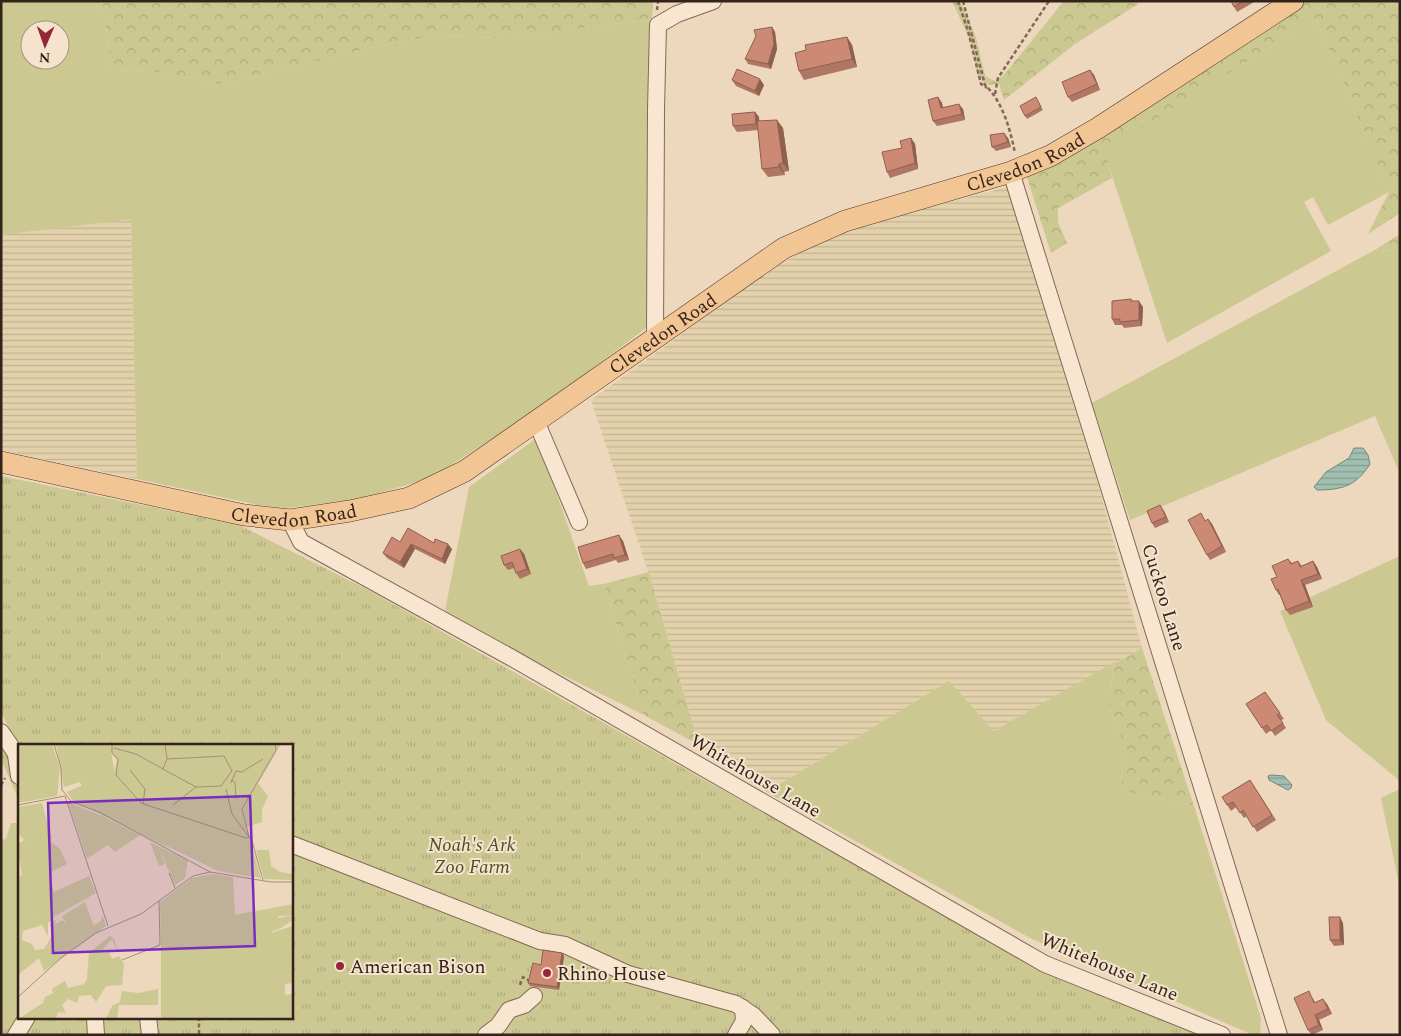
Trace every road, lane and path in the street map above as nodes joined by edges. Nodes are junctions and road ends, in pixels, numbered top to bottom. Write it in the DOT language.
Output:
graph roads {
  1 [pos="713,1"];
  2 [pos="958,1"];
  3 [pos="964,1"];
  4 [pos="1049,1"];
  5 [pos="1293,1"];
  6 [pos="988,88"];
  7 [pos="995,94"];
  8 [pos="1012,137"];
  9 [pos="1011,172"];
  10 [pos="655,338"];
  11 [pos="536,421"];
  12 [pos="1,462"];
  13 [pos="290,520"];
  14 [pos="579,522"];
  15 [pos="1,732"];
  16 [pos="18,756"];
  17 [pos="292,844"];
  18 [pos="526,978"];
  19 [pos="520,985"];
  20 [pos="534,996"];
  21 [pos="743,1008"];
  22 [pos="26,1018"];
  23 [pos="148,1018"];
  24 [pos="199,1018"];
  25 [pos="16,1035"];
  26 [pos="150,1035"];
  27 [pos="199,1035"];
  28 [pos="486,1035"];
  29 [pos="736,1035"];
  30 [pos="772,1035"];
  31 [pos="1222,1035"];
  32 [pos="1279,1035"];
  1 -- 10 [label="street"];
  2 -- 6 [label="path"];
  3 -- 6 [label="path"];
  4 -- 7 [label="path"];
  5 -- 9 [label="main road, Clevedon Road"];
  6 -- 7 [label="path"];
  7 -- 8 [label="path"];
  9 -- 10 [label="main road, Clevedon Road"];
  9 -- 32 [label="street, Cuckoo Lane"];
  10 -- 11 [label="main road, Clevedon Road"];
  11 -- 13 [label="main road, Clevedon Road"];
  11 -- 14 [label="street"];
  12 -- 13 [label="main road, Clevedon Road"];
  13 -- 31 [label="street, Whitehouse Lane"];
  15 -- 16 [label="street"];
  17 -- 21 [label="street"];
  18 -- 19 [label="path"];
  20 -- 28 [label="street"];
  21 -- 29 [label="street"];
  21 -- 30 [label="street"];
  22 -- 25 [label="street"];
  23 -- 26 [label="street"];
  24 -- 27 [label="path"];
}
